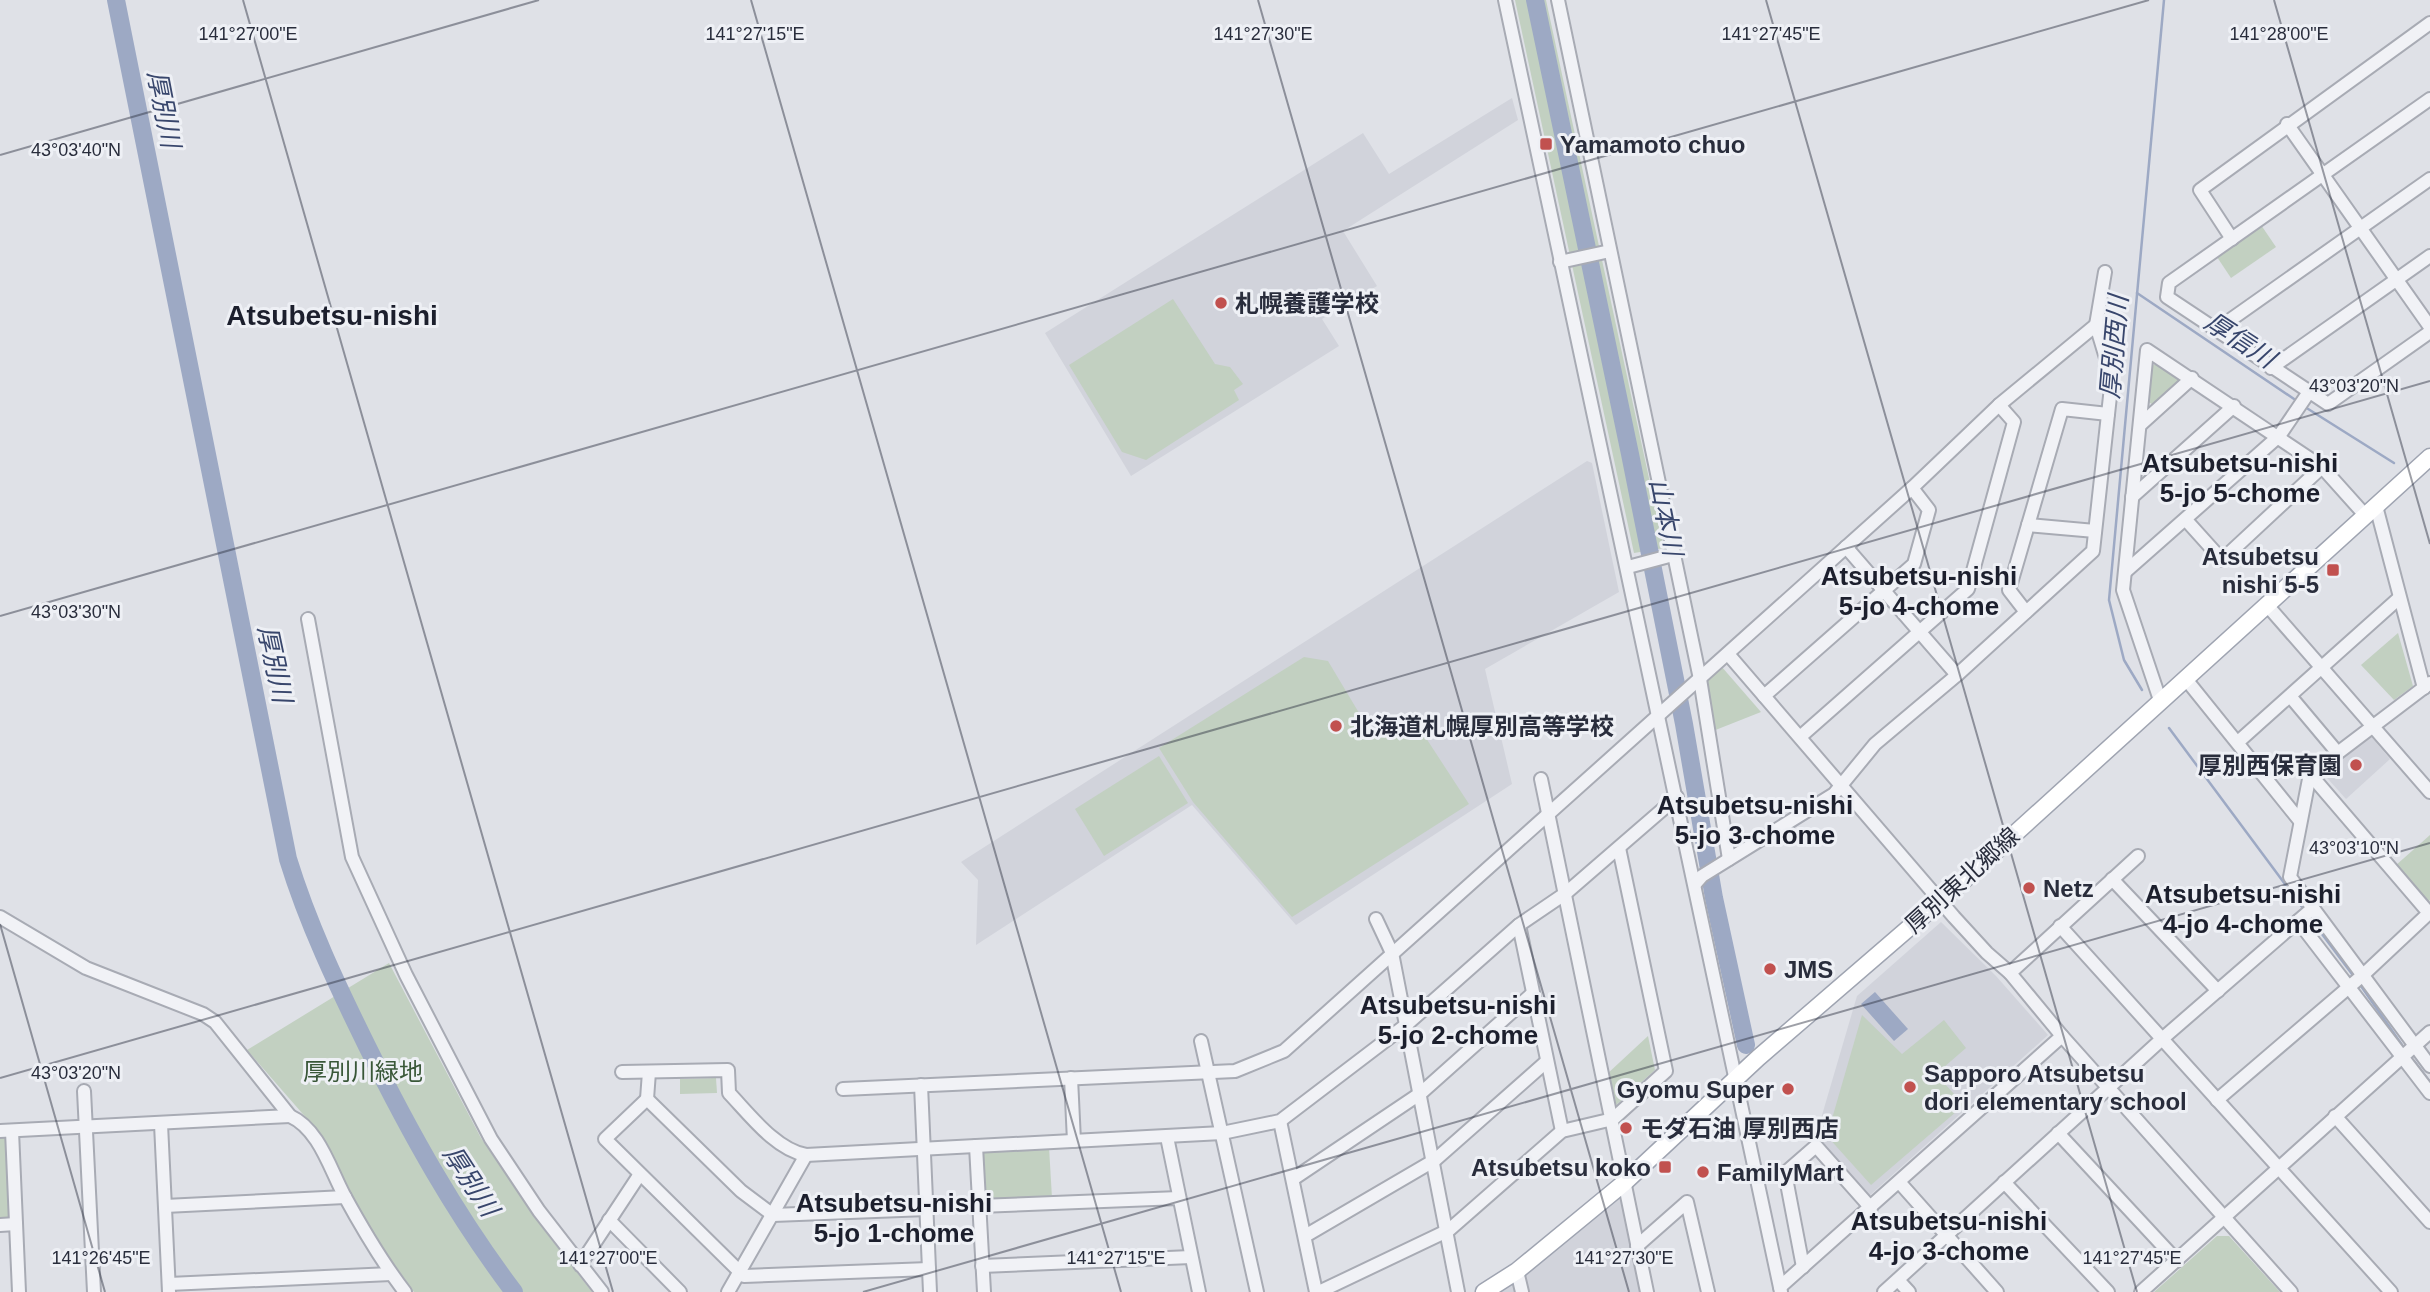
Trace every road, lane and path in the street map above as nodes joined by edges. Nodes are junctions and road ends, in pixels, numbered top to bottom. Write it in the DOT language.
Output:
graph roads {
  1 [pos="1505,0"];
  2 [pos="1558,0"];
  3 [pos="2430,23"];
  4 [pos="2430,99"];
  5 [pos="2287,124"];
  6 [pos="2323,175"];
  7 [pos="2430,179"];
  8 [pos="2360,228"];
  9 [pos="2232,239"];
  10 [pos="1607,252"];
  11 [pos="2430,256"];
  12 [pos="1560,262"];
  13 [pos="2105,272"];
  14 [pos="2397,279"];
  15 [pos="2096,325"];
  16 [pos="2430,329"];
  17 [pos="2216,330"];
  18 [pos="2272,368"];
  19 [pos="2192,378"];
  20 [pos="2306,395"];
  21 [pos="1999,405"];
  22 [pos="2234,406"];
  23 [pos="2108,414"];
  24 [pos="2140,425"];
  25 [pos="2279,436"];
  26 [pos="2430,457"];
  27 [pos="2322,467"];
  28 [pos="1912,488"];
  29 [pos="2132,497"];
  30 [pos="2371,511"];
  31 [pos="2186,520"];
  32 [pos="2028,525"];
  33 [pos="2095,531"];
  34 [pos="1846,547"];
  35 [pos="1669,556"];
  36 [pos="1628,566"];
  37 [pos="2124,572"];
  38 [pos="1882,592"];
  39 [pos="2398,599"];
  40 [pos="2266,604"];
  41 [pos="2026,612"];
  42 [pos="308,619"];
  43 [pos="1919,632"];
  44 [pos="1728,654"];
  45 [pos="2320,667"];
  46 [pos="1957,675"];
  47 [pos="2185,678"];
  48 [pos="1697,681"];
  49 [pos="2427,686"];
  50 [pos="1764,696"];
  51 [pos="2290,696"];
  52 [pos="2160,701"];
  53 [pos="1659,714"];
  54 [pos="2371,727"];
  55 [pos="1800,737"];
  56 [pos="2238,741"];
  57 [pos="2337,752"];
  58 [pos="2310,774"];
  59 [pos="1541,779"];
  60 [pos="1843,785"];
  61 [pos="2430,793"];
  62 [pos="1677,797"];
  63 [pos="1549,813"];
  64 [pos="2300,821"];
  65 [pos="1619,848"];
  66 [pos="2138,856"];
  67 [pos="1724,862"];
  68 [pos="2112,879"];
  69 [pos="1698,880"];
  70 [pos="1566,893"];
  71 [pos="1941,901"];
  72 [pos="2313,908"];
  73 [pos="2430,913"];
  74 [pos="0,917"];
  75 [pos="1376,919"];
  76 [pos="2298,920"];
  77 [pos="1519,925"];
  78 [pos="2060,926"];
  79 [pos="1392,953"];
  80 [pos="2010,973"];
  81 [pos="2364,975"];
  82 [pos="2349,986"];
  83 [pos="2218,991"];
  84 [pos="1532,994"];
  85 [pos="1406,1025"];
  86 [pos="2430,1032"];
  87 [pos="2062,1037"];
  88 [pos="2162,1039"];
  89 [pos="1201,1041"];
  90 [pos="2415,1045"];
  91 [pos="2402,1056"];
  92 [pos="1546,1062"];
  93 [pos="2430,1066"];
  94 [pos="1209,1071"];
  95 [pos="621,1072"];
  96 [pos="649,1072"];
  97 [pos="1071,1077"];
  98 [pos="1734,1081"];
  99 [pos="921,1085"];
  100 [pos="2108,1088"];
  101 [pos="843,1089"];
  102 [pos="84,1091"];
  103 [pos="1420,1093"];
  104 [pos="2430,1093"];
  105 [pos="647,1099"];
  106 [pos="2217,1100"];
  107 [pos="290,1116"];
  108 [pos="2335,1116"];
  109 [pos="1613,1119"];
  110 [pos="1280,1121"];
  111 [pos="161,1124"];
  112 [pos="86,1128"];
  113 [pos="6,1131"];
  114 [pos="1562,1131"];
  115 [pos="1222,1133"];
  116 [pos="2058,1133"];
  117 [pos="1167,1137"];
  118 [pos="1074,1141"];
  119 [pos="976,1146"];
  120 [pos="924,1149"];
  121 [pos="806,1155"];
  122 [pos="1435,1160"];
  123 [pos="2278,1167"];
  124 [pos="640,1174"];
  125 [pos="1293,1179"];
  126 [pos="2004,1182"];
  127 [pos="1623,1183"];
  128 [pos="1900,1183"];
  129 [pos="345,1197"];
  130 [pos="1179,1198"];
  131 [pos="165,1206"];
  132 [pos="979,1206"];
  133 [pos="1871,1208"];
  134 [pos="927,1209"];
  135 [pos="773,1215"];
  136 [pos="2223,1217"];
  137 [pos="609,1220"];
  138 [pos="2430,1222"];
  139 [pos="16,1224"];
  140 [pos="0,1225"];
  141 [pos="1449,1230"];
  142 [pos="1305,1236"];
  143 [pos="1945,1236"];
  144 [pos="1637,1247"];
  145 [pos="1191,1257"];
  146 [pos="2177,1261"];
  147 [pos="580,1265"];
  148 [pos="982,1266"];
  149 [pos="929,1269"];
  150 [pos="740,1272"];
  151 [pos="1517,1272"];
  152 [pos="391,1274"];
  153 [pos="1789,1280"];
  154 [pos="1898,1280"];
  155 [pos="169,1288"];
  156 [pos="19,1292"];
  157 [pos="94,1292"];
  158 [pos="405,1292"];
  159 [pos="602,1292"];
  160 [pos="680,1292"];
  161 [pos="728,1292"];
  162 [pos="930,1292"];
  163 [pos="984,1292"];
  164 [pos="1199,1292"];
  165 [pos="1257,1292"];
  166 [pos="1317,1292"];
  167 [pos="1458,1292"];
  168 [pos="1484,1292"];
  169 [pos="1522,1292"];
  170 [pos="1647,1292"];
  171 [pos="1708,1292"];
  172 [pos="1884,1292"];
  173 [pos="1909,1292"];
  174 [pos="1997,1292"];
  175 [pos="2108,1292"];
  176 [pos="2141,1292"];
  177 [pos="2291,1292"];
  178 [pos="2390,1292"];
  1 -- 12 [label="street"];
  2 -- 10 [label="street"];
  3 -- 5 [label="street"];
  4 -- 6 [label="street"];
  5 -- 6 [label="street"];
  5 -- 9 [label="street"];
  6 -- 8 [label="street"];
  6 -- 9 [label="street"];
  7 -- 8 [label="street"];
  8 -- 14 [label="street"];
  8 -- 17 [label="street"];
  9 -- 17 [label="street"];
  10 -- 12 [label="street"];
  10 -- 35 [label="street"];
  11 -- 14 [label="street"];
  12 -- 36 [label="street"];
  13 -- 15 [label="street"];
  14 -- 16 [label="street"];
  14 -- 18 [label="street"];
  15 -- 21 [label="street"];
  15 -- 23 [label="street"];
  16 -- 20 [label="street"];
  17 -- 18 [label="street"];
  18 -- 20 [label="street"];
  19 -- 22 [label="street"];
  19 -- 24 [label="street"];
  19 -- 24 [label="street"];
  20 -- 25 [label="street"];
  21 -- 28 [label="street"];
  21 -- 43 [label="street"];
  22 -- 25 [label="street"];
  22 -- 29 [label="street"];
  23 -- 32 [label="street"];
  23 -- 33 [label="street"];
  24 -- 29 [label="street"];
  25 -- 27 [label="street"];
  25 -- 31 [label="street"];
  26 -- 30 [label="main road, 厚別東北郷線"];
  27 -- 30 [label="street"];
  27 -- 31 [label="street"];
  28 -- 34 [label="street"];
  28 -- 38 [label="street"];
  29 -- 37 [label="street"];
  30 -- 39 [label="street"];
  30 -- 40 [label="main road, 厚別東北郷線"];
  31 -- 37 [label="street"];
  32 -- 33 [label="street"];
  32 -- 41 [label="street"];
  33 -- 41 [label="street"];
  34 -- 38 [label="street"];
  34 -- 44 [label="street"];
  35 -- 36 [label="street"];
  35 -- 48 [label="street"];
  36 -- 53 [label="street"];
  37 -- 52 [label="street"];
  38 -- 43 [label="street"];
  38 -- 50 [label="street"];
  39 -- 45 [label="street"];
  39 -- 49 [label="street"];
  40 -- 45 [label="street"];
  40 -- 47 [label="main road, 厚別東北郷線"];
  41 -- 46 [label="street"];
  42 -- 147 [label="street"];
  43 -- 46 [label="street"];
  43 -- 55 [label="street"];
  44 -- 48 [label="street"];
  44 -- 50 [label="street"];
  45 -- 51 [label="street"];
  45 -- 54 [label="street"];
  46 -- 60 [label="street"];
  47 -- 52 [label="main road, 厚別東北郷線"];
  47 -- 56 [label="street"];
  48 -- 53 [label="street"];
  48 -- 67 [label="street"];
  49 -- 54 [label="street"];
  50 -- 55 [label="street"];
  51 -- 56 [label="street"];
  51 -- 57 [label="street"];
  52 -- 71 [label="main road, 厚別東北郷線"];
  53 -- 62 [label="street"];
  53 -- 63 [label="street"];
  54 -- 57 [label="street"];
  54 -- 61 [label="street"];
  55 -- 60 [label="street"];
  56 -- 64 [label="street"];
  57 -- 58 [label="street"];
  58 -- 64 [label="street"];
  58 -- 73 [label="street"];
  59 -- 63 [label="street"];
  60 -- 67 [label="street"];
  60 -- 71 [label="street"];
  62 -- 65 [label="street"];
  62 -- 69 [label="street"];
  63 -- 70 [label="street"];
  63 -- 79 [label="street"];
  64 -- 72 [label="street"];
  65 -- 70 [label="street"];
  65 -- 109 [label="street"];
  66 -- 68 [label="street"];
  67 -- 69 [label="street"];
  68 -- 78 [label="street"];
  68 -- 83 [label="street"];
  69 -- 98 [label="street"];
  70 -- 77 [label="street"];
  70 -- 109 [label="street"];
  71 -- 80 [label="street"];
  71 -- 98 [label="main road, 厚別東北郷線"];
  72 -- 76 [label="street"];
  72 -- 81 [label="street"];
  73 -- 81 [label="street"];
  74 -- 107 [label="street"];
  75 -- 79 [label="street"];
  76 -- 82 [label="street"];
  76 -- 83 [label="street"];
  77 -- 84 [label="street"];
  77 -- 85 [label="street"];
  78 -- 80 [label="street"];
  78 -- 88 [label="street"];
  79 -- 85 [label="street"];
  79 -- 94 [label="street"];
  80 -- 87 [label="street"];
  81 -- 82 [label="street"];
  81 -- 90 [label="street"];
  82 -- 91 [label="street"];
  82 -- 106 [label="street"];
  83 -- 88 [label="street"];
  84 -- 92 [label="street"];
  84 -- 103 [label="street"];
  85 -- 103 [label="street"];
  85 -- 110 [label="street"];
  86 -- 90 [label="street"];
  87 -- 100 [label="street"];
  87 -- 128 [label="street"];
  88 -- 100 [label="street"];
  88 -- 106 [label="street"];
  89 -- 94 [label="street"];
  90 -- 91 [label="street"];
  90 -- 93 [label="street"];
  91 -- 104 [label="street"];
  91 -- 108 [label="street"];
  92 -- 114 [label="street"];
  92 -- 122 [label="street"];
  94 -- 97 [label="street"];
  94 -- 115 [label="street"];
  95 -- 96 [label="street"];
  96 -- 105 [label="street"];
  96 -- 121 [label="street"];
  97 -- 99 [label="street"];
  97 -- 118 [label="street"];
  98 -- 127 [label="main road, 厚別東北郷線"];
  98 -- 153 [label="street"];
  99 -- 101 [label="street"];
  99 -- 120 [label="street"];
  100 -- 116 [label="street"];
  100 -- 136 [label="street"];
  102 -- 112 [label="street"];
  103 -- 122 [label="street"];
  103 -- 125 [label="street"];
  105 -- 124 [label="street"];
  105 -- 135 [label="street"];
  106 -- 123 [label="street"];
  107 -- 111 [label="street"];
  107 -- 129 [label="street"];
  108 -- 123 [label="street"];
  108 -- 138 [label="street"];
  109 -- 114 [label="street"];
  109 -- 127 [label="street"];
  110 -- 115 [label="street"];
  110 -- 125 [label="street"];
  111 -- 112 [label="street"];
  111 -- 131 [label="street"];
  112 -- 113 [label="street"];
  112 -- 157 [label="street"];
  113 -- 139 [label="street"];
  114 -- 141 [label="street"];
  115 -- 117 [label="street"];
  115 -- 165 [label="street"];
  116 -- 126 [label="street"];
  116 -- 146 [label="street"];
  117 -- 118 [label="street"];
  117 -- 130 [label="street"];
  118 -- 119 [label="street"];
  119 -- 120 [label="street"];
  119 -- 132 [label="street"];
  120 -- 121 [label="street"];
  120 -- 134 [label="street"];
  121 -- 135 [label="street"];
  122 -- 141 [label="street"];
  122 -- 142 [label="street"];
  123 -- 136 [label="street"];
  123 -- 178 [label="street"];
  124 -- 137 [label="street"];
  124 -- 150 [label="street"];
  125 -- 142 [label="street"];
  126 -- 143 [label="street"];
  126 -- 175 [label="street"];
  127 -- 144 [label="street"];
  127 -- 151 [label="main road, 厚別東北郷線"];
  128 -- 133 [label="street"];
  128 -- 143 [label="street"];
  129 -- 131 [label="street"];
  129 -- 152 [label="street"];
  130 -- 132 [label="street"];
  130 -- 145 [label="street"];
  131 -- 155 [label="street"];
  132 -- 148 [label="street"];
  133 -- 153 [label="street"];
  133 -- 153 [label="street"];
  134 -- 135 [label="street"];
  134 -- 149 [label="street"];
  135 -- 150 [label="street"];
  136 -- 146 [label="street"];
  136 -- 177 [label="street"];
  137 -- 147 [label="street"];
  137 -- 160 [label="street"];
  139 -- 140 [label="street"];
  139 -- 156 [label="street"];
  141 -- 166 [label="street"];
  141 -- 167 [label="street"];
  142 -- 166 [label="street"];
  143 -- 154 [label="street"];
  143 -- 174 [label="street"];
  144 -- 170 [label="street"];
  144 -- 171 [label="street"];
  145 -- 148 [label="street"];
  145 -- 164 [label="street"];
  146 -- 176 [label="street"];
  147 -- 159 [label="street"];
  148 -- 163 [label="street"];
  149 -- 150 [label="street"];
  149 -- 162 [label="street"];
  150 -- 161 [label="street"];
  151 -- 168 [label="main road, 厚別東北郷線"];
  151 -- 169 [label="street"];
  152 -- 155 [label="street"];
  152 -- 158 [label="street"];
  154 -- 172 [label="street"];
  154 -- 173 [label="street"];
}
